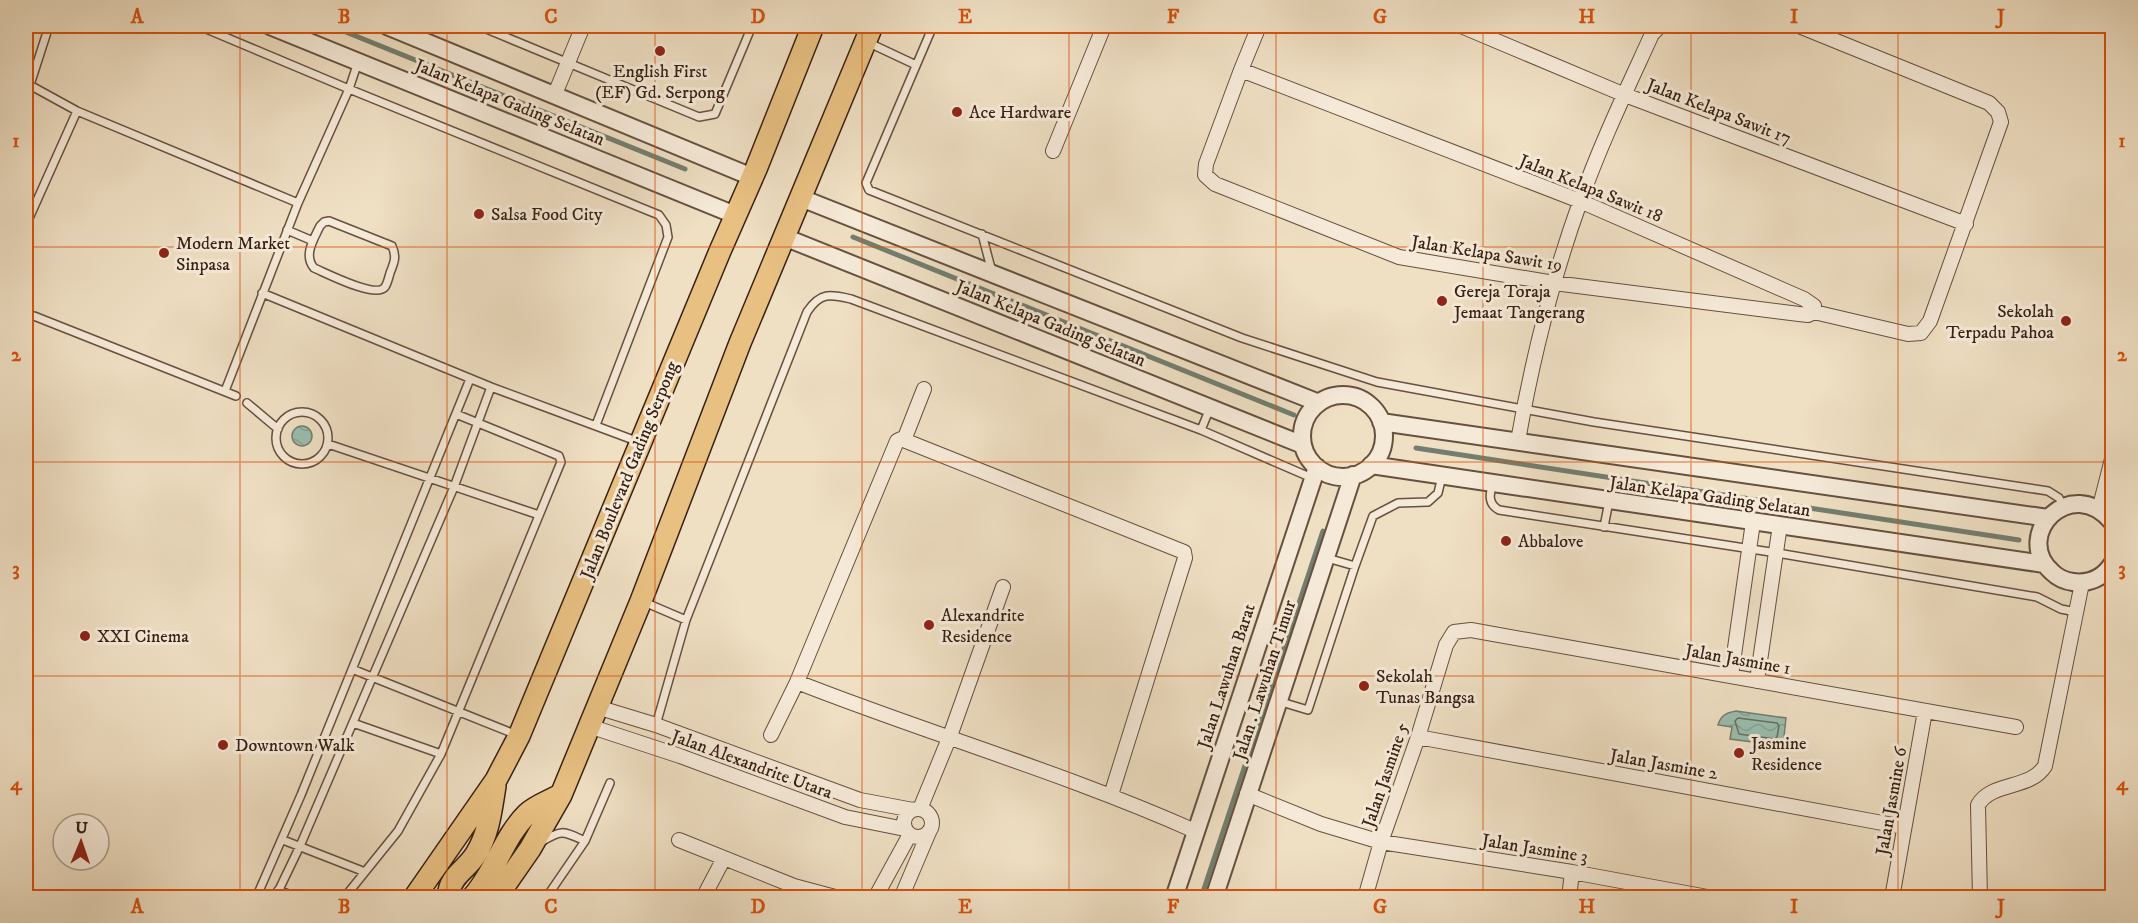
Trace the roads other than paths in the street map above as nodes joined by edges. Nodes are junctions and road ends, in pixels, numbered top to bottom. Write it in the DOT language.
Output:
graph roads {
  1 [pos="49,26"];
  2 [pos="199,26"];
  3 [pos="270,26"];
  4 [pos="387,26"];
  5 [pos="479,26"];
  6 [pos="583,26"];
  7 [pos="752,26"];
  8 [pos="933,26"];
  9 [pos="1104,26"];
  10 [pos="1259,26"];
  11 [pos="1461,26"];
  12 [pos="1799,26"];
  13 [pos="810,27"];
  14 [pos="1655,28"];
  15 [pos="869,33"];
  16 [pos="358,62"];
  17 [pos="568,62"];
  18 [pos="916,64"];
  19 [pos="1241,70"];
  20 [pos="28,84"];
  21 [pos="348,89"];
  22 [pos="555,94"];
  23 [pos="1625,95"];
  24 [pos="76,111"];
  25 [pos="1053,151"];
  26 [pos="752,177"];
  27 [pos="801,198"];
  28 [pos="1580,201"];
  29 [pos="298,203"];
  30 [pos="735,215"];
  31 [pos="1966,224"];
  32 [pos="26,225"];
  33 [pos="287,230"];
  34 [pos="982,234"];
  35 [pos="784,237"];
  36 [pos="313,241"];
  37 [pos="993,275"];
  38 [pos="1554,284"];
  39 [pos="262,293"];
  40 [pos="1814,312"];
  41 [pos="34,316"];
  42 [pos="471,379"];
  43 [pos="491,387"];
  44 [pos="924,389"];
  45 [pos="225,392"];
  46 [pos="237,396"];
  47 [pos="248,403"];
  48 [pos="1319,403"];
  49 [pos="1210,408"];
  50 [pos="1523,410"];
  51 [pos="456,414"];
  52 [pos="1381,422"];
  53 [pos="476,423"];
  54 [pos="596,425"];
  55 [pos="278,429"];
  56 [pos="1201,430"];
  57 [pos="904,440"];
  58 [pos="1518,441"];
  59 [pos="640,443"];
  60 [pos="328,444"];
  61 [pos="1303,445"];
  62 [pos="2112,459"];
  63 [pos="1371,465"];
  64 [pos="1314,472"];
  65 [pos="1353,476"];
  66 [pos="1442,476"];
  67 [pos="429,478"];
  68 [pos="1493,484"];
  69 [pos="454,487"];
  70 [pos="1609,501"];
  71 [pos="2063,506"];
  72 [pos="2099,510"];
  73 [pos="539,515"];
  74 [pos="2048,518"];
  75 [pos="1753,522"];
  76 [pos="2112,522"];
  77 [pos="1780,525"];
  78 [pos="1604,527"];
  79 [pos="1750,549"];
  80 [pos="1777,553"];
  81 [pos="1326,557"];
  82 [pos="2044,564"];
  83 [pos="1355,566"];
  84 [pos="2112,566"];
  85 [pos="2082,583"];
  86 [pos="1003,587"];
  87 [pos="642,601"];
  88 [pos="2076,612"];
  89 [pos="686,620"];
  90 [pos="1454,632"];
  91 [pos="352,669"];
  92 [pos="1731,676"];
  93 [pos="373,677"];
  94 [pos="1757,681"];
  95 [pos="797,682"];
  96 [pos="1278,700"];
  97 [pos="457,711"];
  98 [pos="1925,711"];
  99 [pos="593,716"];
  100 [pos="353,723"];
  101 [pos="656,725"];
  102 [pos="2016,727"];
  103 [pos="771,735"];
  104 [pos="519,736"];
  105 [pos="950,736"];
  106 [pos="1418,737"];
  107 [pos="2112,749"];
  108 [pos="441,754"];
  109 [pos="2109,772"];
  110 [pos="496,780"];
  111 [pos="610,783"];
  112 [pos="1247,794"];
  113 [pos="561,795"];
  114 [pos="1111,795"];
  115 [pos="916,810"];
  116 [pos="1904,827"];
  117 [pos="1195,831"];
  118 [pos="907,832"];
  119 [pos="929,832"];
  120 [pos="283,840"];
  121 [pos="679,840"];
  122 [pos="585,841"];
  123 [pos="1381,842"];
  124 [pos="300,846"];
  125 [pos="530,849"];
  126 [pos="724,858"];
  127 [pos="365,872"];
  128 [pos="1572,872"];
  129 [pos="277,894"];
  130 [pos="1683,895"];
  131 [pos="256,897"];
  132 [pos="298,897"];
  133 [pos="345,897"];
  134 [pos="414,897"];
  135 [pos="452,897"];
  136 [pos="472,897"];
  137 [pos="496,897"];
  138 [pos="546,897"];
  139 [pos="703,897"];
  140 [pos="839,897"];
  141 [pos="875,897"];
  142 [pos="902,897"];
  143 [pos="1174,897"];
  144 [pos="1214,897"];
  145 [pos="1365,897"];
  146 [pos="1569,897"];
  147 [pos="1713,897"];
  148 [pos="1892,897"];
  149 [pos="1980,897"];
  1 -- 20 [label="lane"];
  2 -- 21 [label="lane"];
  3 -- 16 [label="street, Jalan Kelapa Gading Selatan"];
  4 -- 22 [label="street, Jalan Kelapa Gading Selatan"];
  5 -- 17 [label="lane"];
  6 -- 17 [label="street"];
  7 -- 17 [label="lane"];
  8 -- 18 [label="lane"];
  9 -- 25 [label="street"];
  10 -- 19 [label="street"];
  11 -- 23 [label="street, Jalan Kelapa Sawit 17"];
  12 -- 31 [label="street"];
  13 -- 26 [label="main road, Jalan Boulevard Gading Serpong"];
  14 -- 23 [label="street"];
  15 -- 18 [label="lane"];
  15 -- 27 [label="main road"];
  16 -- 21 [label="lane"];
  16 -- 30 [label="street, Jalan Kelapa Gading Selatan"];
  17 -- 22 [label="street"];
  18 -- 34 [label="lane"];
  19 -- 28 [label="street, Jalan Kelapa Sawit 18"];
  19 -- 38 [label="street, Jalan Kelapa Sawit 19"];
  20 -- 24 [label="lane"];
  21 -- 29 [label="lane"];
  21 -- 54 [label="lane"];
  22 -- 26 [label="street, Jalan Kelapa Gading Selatan"];
  23 -- 28 [label="street"];
  23 -- 31 [label="street, Jalan Kelapa Sawit 17"];
  24 -- 29 [label="lane"];
  24 -- 32 [label="lane"];
  26 -- 30 [label="main road, Jalan Boulevard Gading Serpong"];
  27 -- 35 [label="main road"];
  27 -- 37 [label="street, Jalan Kelapa Gading Selatan"];
  28 -- 38 [label="street"];
  28 -- 40 [label="street, Jalan Kelapa Sawit 18"];
  29 -- 33 [label="lane"];
  30 -- 59 [label="main road, Jalan Boulevard Gading Serpong"];
  31 -- 40 [label="street, Jalan Kelapa Sawit 18"];
  33 -- 36 [label="lane"];
  33 -- 39 [label="lane"];
  34 -- 37 [label="lane"];
  34 -- 50 [label="lane"];
  35 -- 49 [label="street, Jalan Kelapa Gading Selatan"];
  35 -- 87 [label="main road"];
  36 -- 36 [label="lane"];
  37 -- 48 [label="street, Jalan Kelapa Gading Selatan"];
  38 -- 40 [label="street, Jalan Kelapa Sawit 19"];
  38 -- 50 [label="street"];
  39 -- 42 [label="lane"];
  39 -- 45 [label="lane"];
  41 -- 45 [label="lane"];
  42 -- 43 [label="lane"];
  42 -- 51 [label="lane"];
  43 -- 53 [label="lane"];
  43 -- 54 [label="lane"];
  44 -- 57 [label="street"];
  45 -- 46 [label="lane"];
  47 -- 55 [label="lane"];
  48 -- 52 [label="street"];
  48 -- 61 [label="street"];
  49 -- 56 [label="lane"];
  49 -- 61 [label="street, Jalan Kelapa Gading Selatan"];
  50 -- 58 [label="street"];
  50 -- 71 [label="lane"];
  51 -- 53 [label="lane"];
  51 -- 67 [label="lane"];
  52 -- 58 [label="street, Jalan Kelapa Gading Selatan"];
  52 -- 63 [label="street"];
  53 -- 69 [label="lane"];
  53 -- 73 [label="lane"];
  54 -- 59 [label="lane"];
  55 -- 60 [label="lane"];
  55 -- 60 [label="lane"];
  56 -- 64 [label="lane"];
  56 -- 89 [label="lane"];
  57 -- 95 [label="street"];
  57 -- 114 [label="street"];
  58 -- 74 [label="street, Jalan Kelapa Gading Selatan"];
  59 -- 104 [label="main road, Jalan Boulevard Gading Serpong"];
  60 -- 67 [label="lane"];
  61 -- 64 [label="street"];
  62 -- 72 [label="street"];
  63 -- 65 [label="street"];
  63 -- 66 [label="street, Jalan Kelapa Gading Selatan"];
  64 -- 65 [label="street"];
  64 -- 117 [label="street, Jalan Lawuhan Barat"];
  65 -- 81 [label="street, Jalan . Lawuhan Timur"];
  66 -- 68 [label="street, Jalan Kelapa Gading Selatan"];
  66 -- 83 [label="lane"];
  67 -- 69 [label="lane"];
  67 -- 91 [label="lane"];
  68 -- 70 [label="street, Jalan Kelapa Gading Selatan"];
  68 -- 78 [label="lane"];
  69 -- 73 [label="lane"];
  69 -- 93 [label="lane"];
  70 -- 75 [label="street, Jalan Kelapa Gading Selatan"];
  70 -- 78 [label="lane"];
  71 -- 72 [label="street"];
  71 -- 74 [label="street"];
  72 -- 76 [label="street"];
  73 -- 97 [label="lane"];
  74 -- 82 [label="street"];
  75 -- 77 [label="street, Jalan Kelapa Gading Selatan"];
  75 -- 79 [label="street"];
  77 -- 80 [label="street"];
  77 -- 82 [label="street, Jalan Kelapa Gading Selatan"];
  78 -- 79 [label="lane"];
  79 -- 80 [label="lane"];
  79 -- 92 [label="street"];
  80 -- 88 [label="lane"];
  80 -- 94 [label="street"];
  81 -- 83 [label="lane"];
  81 -- 96 [label="street, Jalan . Lawuhan Timur"];
  82 -- 85 [label="street"];
  83 -- 96 [label="lane"];
  84 -- 85 [label="street"];
  85 -- 88 [label="street"];
  86 -- 105 [label="street"];
  87 -- 89 [label="lane"];
  87 -- 99 [label="main road"];
  88 -- 149 [label="street"];
  89 -- 101 [label="lane"];
  90 -- 92 [label="street, Jalan Jasmine 1"];
  90 -- 106 [label="street, Jalan Jasmine 5"];
  91 -- 93 [label="lane"];
  91 -- 120 [label="lane"];
  92 -- 94 [label="street, Jalan Jasmine 1"];
  93 -- 97 [label="lane"];
  93 -- 100 [label="lane"];
  94 -- 98 [label="street, Jalan Jasmine 1"];
  95 -- 103 [label="street"];
  95 -- 105 [label="street"];
  96 -- 112 [label="street, Jalan . Lawuhan Timur"];
  97 -- 104 [label="lane"];
  97 -- 108 [label="lane"];
  98 -- 102 [label="street, Jalan Jasmine 1"];
  98 -- 116 [label="street, Jalan Jasmine 6"];
  99 -- 101 [label="street, Jalan Alexandrite Utara"];
  99 -- 113 [label="main road"];
  99 -- 118 [label="street, Jalan Alexandrite Utara"];
  100 -- 108 [label="lane"];
  100 -- 124 [label="lane"];
  101 -- 115 [label="street, Jalan Alexandrite Utara"];
  104 -- 110 [label="main road, Jalan Boulevard Gading Serpong"];
  105 -- 114 [label="street"];
  105 -- 115 [label="street"];
  106 -- 116 [label="street, Jalan Jasmine 2"];
  106 -- 123 [label="street, Jalan Jasmine 5"];
  107 -- 109 [label="lane"];
  108 -- 127 [label="lane"];
  110 -- 134 [label="main road, Jalan Boulevard Gading Serpong"];
  110 -- 135 [label="main road"];
  111 -- 122 [label="lane"];
  112 -- 123 [label="street, Jalan Jasmine 3"];
  112 -- 144 [label="street, Jalan . Lawuhan Timur"];
  113 -- 125 [label="main road"];
  113 -- 136 [label="main road"];
  114 -- 117 [label="street"];
  115 -- 118 [label="street"];
  115 -- 119 [label="street"];
  116 -- 148 [label="street, Jalan Jasmine 6"];
  117 -- 143 [label="street, Jalan Lawuhan Barat"];
  118 -- 119 [label="street"];
  118 -- 141 [label="street"];
  119 -- 142 [label="street"];
  120 -- 124 [label="lane"];
  120 -- 131 [label="lane"];
  121 -- 126 [label="street"];
  122 -- 125 [label="lane"];
  122 -- 138 [label="lane"];
  123 -- 128 [label="street, Jalan Jasmine 3"];
  123 -- 145 [label="street, Jalan Jasmine 5"];
  124 -- 127 [label="lane"];
  124 -- 129 [label="lane"];
  125 -- 137 [label="main road"];
  126 -- 139 [label="street"];
  126 -- 140 [label="street"];
  127 -- 133 [label="lane"];
  128 -- 130 [label="street, Jalan Jasmine 3"];
  128 -- 146 [label="street"];
  129 -- 132 [label="lane"];
  130 -- 147 [label="street, Jalan Jasmine 3"];
}
